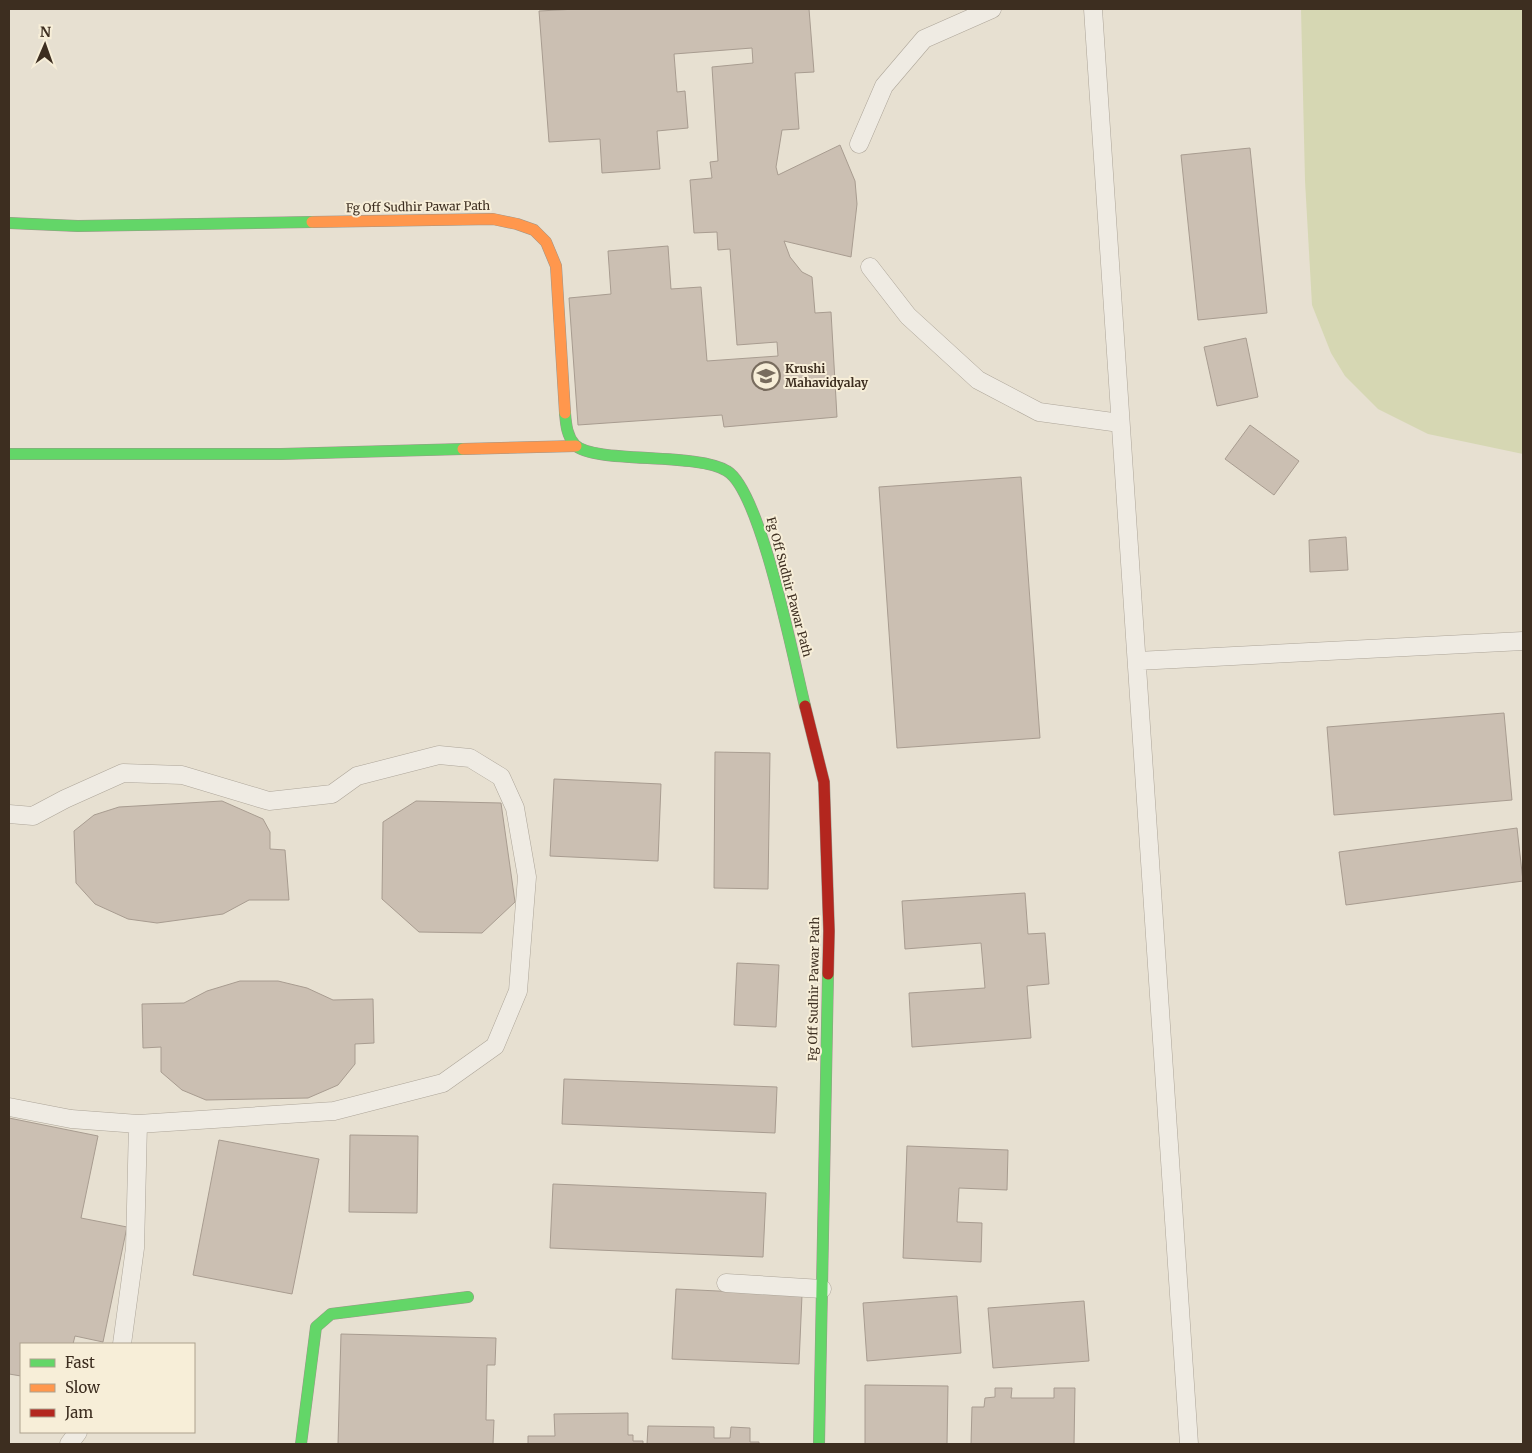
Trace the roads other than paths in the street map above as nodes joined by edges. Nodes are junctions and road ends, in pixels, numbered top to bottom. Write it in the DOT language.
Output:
graph roads {
  1 [pos="992,9"];
  2 [pos="1093,9"];
  3 [pos="859,144"];
  4 [pos="9,223"];
  5 [pos="870,267"];
  6 [pos="1120,423"];
  7 [pos="576,446"];
  8 [pos="9,454"];
  9 [pos="1523,641"];
  10 [pos="1136,662"];
  11 [pos="9,814"];
  12 [pos="9,1107"];
  13 [pos="138,1124"];
  14 [pos="726,1283"];
  15 [pos="822,1288"];
  16 [pos="468,1297"];
  17 [pos="122,1343"];
  18 [pos="77,1433"];
  19 [pos="69,1444"];
  20 [pos="301,1444"];
  21 [pos="819,1444"];
  22 [pos="1189,1444"];
  1 -- 3 [label="lane"];
  2 -- 6 [label="lane"];
  4 -- 7 [label="street, Fg Off Sudhir Pawar Path"];
  5 -- 6 [label="lane"];
  6 -- 10 [label="lane"];
  7 -- 8 [label="street"];
  7 -- 15 [label="street, Fg Off Sudhir Pawar Path"];
  9 -- 10 [label="lane"];
  10 -- 22 [label="lane"];
  11 -- 13 [label="lane"];
  12 -- 13 [label="lane"];
  13 -- 17 [label="lane"];
  14 -- 15 [label="lane"];
  15 -- 21 [label="street, Fg Off Sudhir Pawar Path"];
  16 -- 20 [label="street"];
  18 -- 19 [label="lane"];
}
